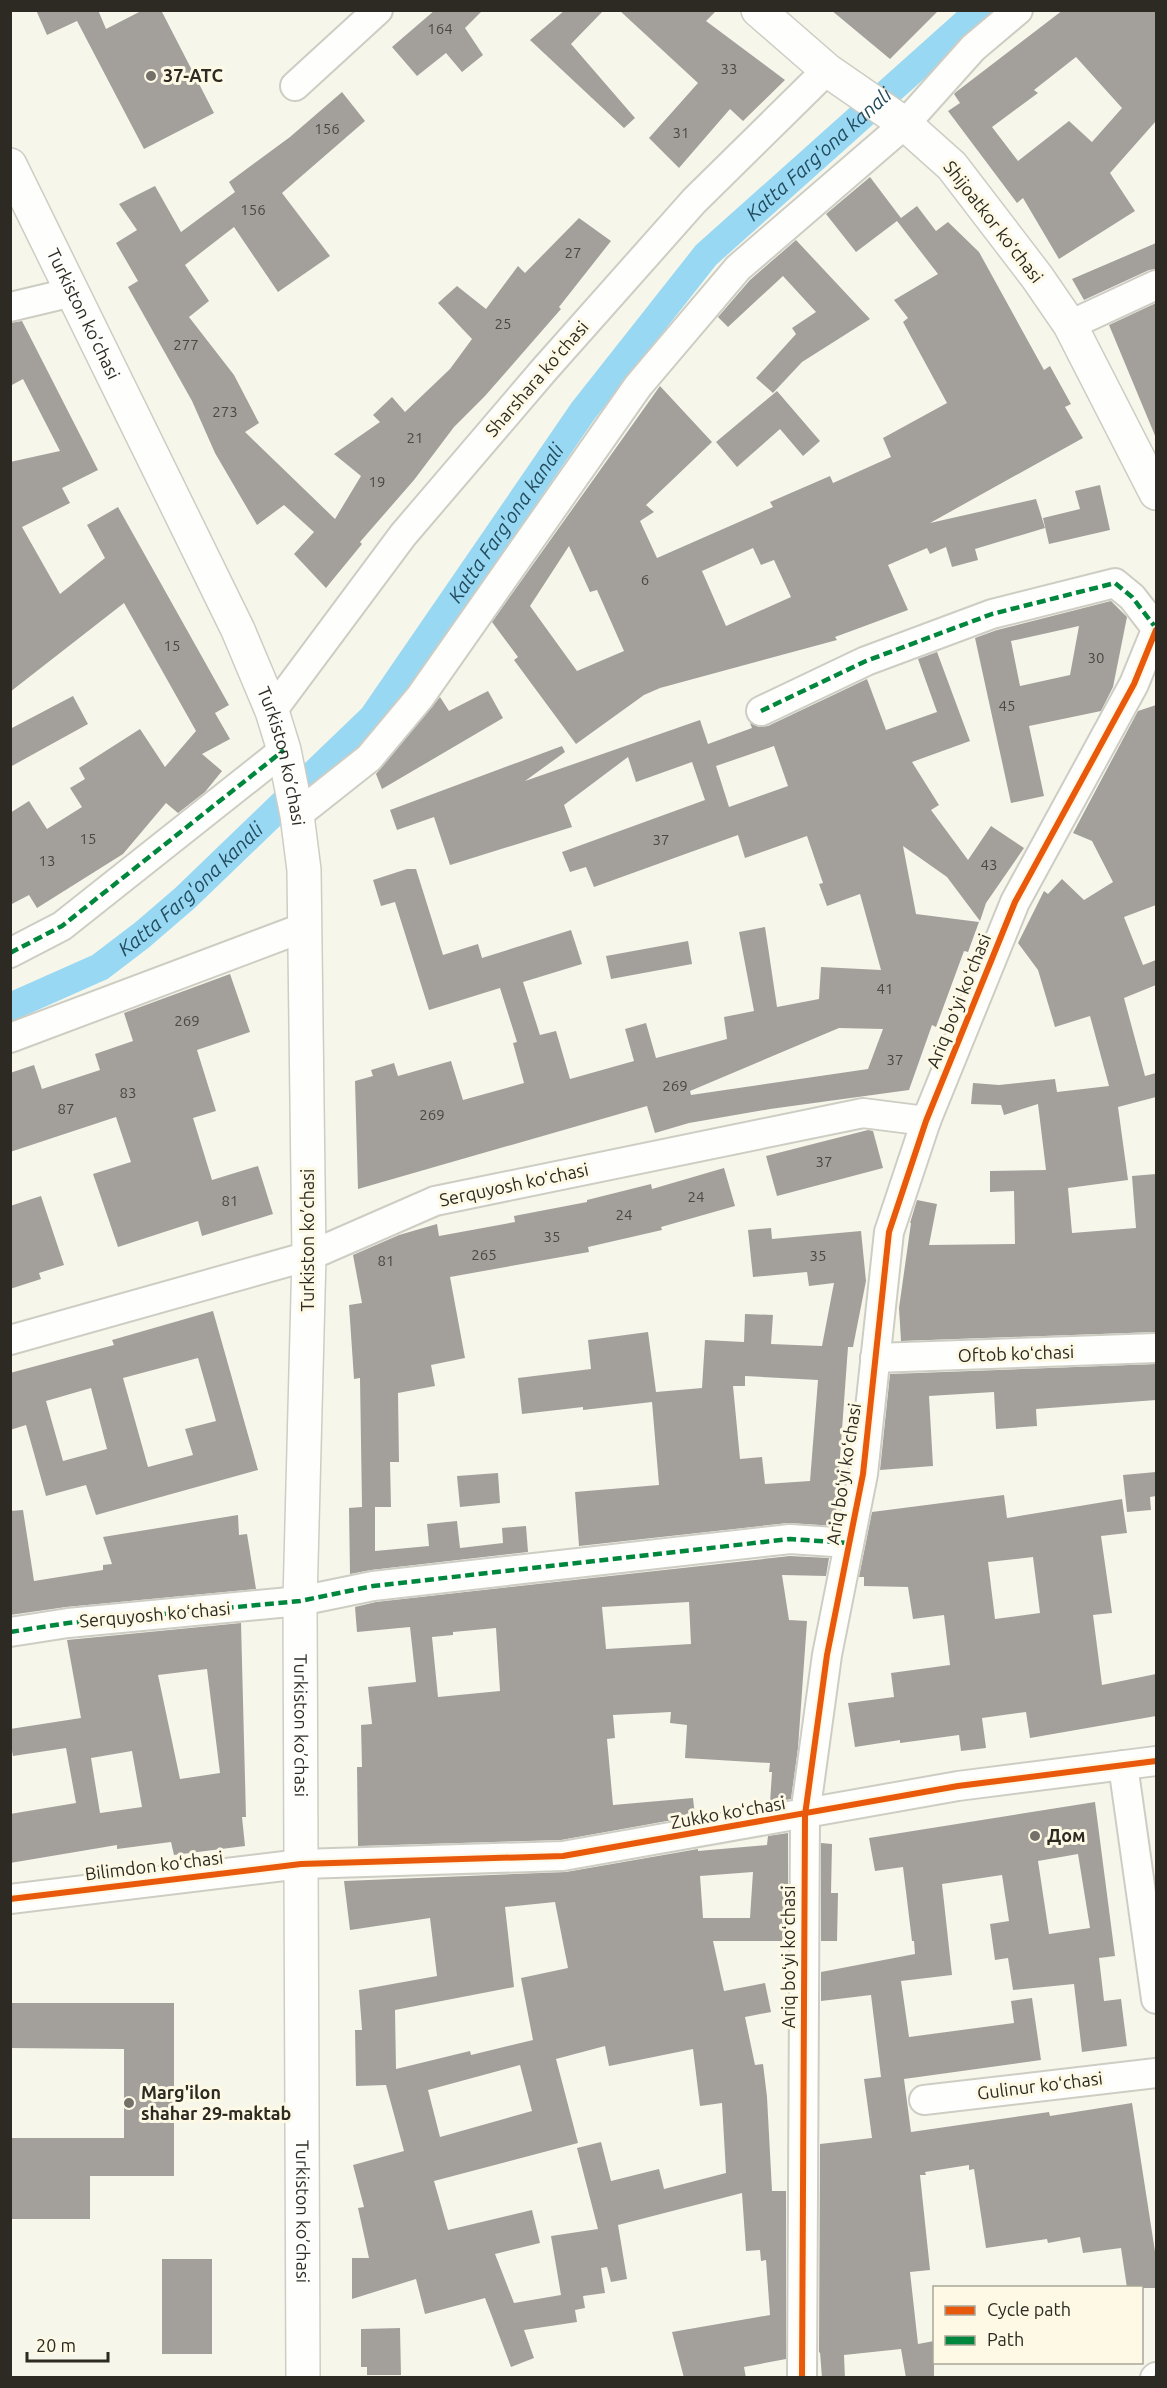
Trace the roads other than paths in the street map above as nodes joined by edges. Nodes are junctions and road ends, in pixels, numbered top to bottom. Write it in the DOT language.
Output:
graph roads {
  1 [pos="378,10"];
  2 [pos="758,10"];
  3 [pos="1018,10"];
  4 [pos="827,70"];
  5 [pos="295,86"];
  6 [pos="905,124"];
  7 [pos="10,165"];
  8 [pos="1156,285"];
  9 [pos="73,292"];
  10 [pos="10,307"];
  11 [pos="1070,325"];
  12 [pos="1156,493"];
  13 [pos="1156,629"];
  14 [pos="272,711"];
  15 [pos="761,711"];
  16 [pos="284,750"];
  17 [pos="297,815"];
  18 [pos="305,927"];
  19 [pos="10,953"];
  20 [pos="10,1038"];
  21 [pos="926,1121"];
  22 [pos="309,1256"];
  23 [pos="10,1340"];
  24 [pos="1156,1348"];
  25 [pos="875,1358"];
  26 [pos="849,1543"];
  27 [pos="300,1601"];
  28 [pos="10,1632"];
  29 [pos="1156,1761"];
  30 [pos="1123,1765"];
  31 [pos="805,1815"];
  32 [pos="301,1864"];
  33 [pos="10,1899"];
  34 [pos="1156,1999"];
  35 [pos="1156,2073"];
  36 [pos="924,2100"];
  37 [pos="303,2378"];
  38 [pos="802,2378"];
  1 -- 5 [label="street"];
  2 -- 4 [label="main road, Shijoatkor koʻchasi"];
  3 -- 6 [label="street"];
  4 -- 6 [label="main road, Shijoatkor koʻchasi"];
  4 -- 14 [label="street, Sharshara koʻchasi"];
  6 -- 11 [label="main road, Shijoatkor koʻchasi"];
  6 -- 17 [label="street"];
  7 -- 9 [label="main road, Turkiston ko’chasi"];
  8 -- 11 [label="street"];
  9 -- 10 [label="street"];
  9 -- 14 [label="main road, Turkiston ko’chasi"];
  11 -- 12 [label="main road, Shijoatkor koʻchasi"];
  13 -- 15 [label="street"];
  13 -- 21 [label="street, Ariq boʻyi koʻchasi"];
  14 -- 16 [label="main road, Turkiston ko’chasi"];
  16 -- 17 [label="main road, Turkiston ko’chasi"];
  16 -- 19 [label="street"];
  17 -- 18 [label="main road, Turkiston ko’chasi"];
  18 -- 20 [label="street"];
  18 -- 22 [label="main road, Turkiston ko’chasi"];
  21 -- 22 [label="street, Serquyosh koʻchasi"];
  21 -- 25 [label="street, Ariq boʻyi koʻchasi"];
  22 -- 23 [label="street, Serquyosh koʻchasi"];
  22 -- 27 [label="main road, Turkiston ko’chasi"];
  24 -- 25 [label="street, Oftob koʻchasi"];
  25 -- 26 [label="street, Ariq boʻyi koʻchasi"];
  26 -- 27 [label="street, Serquyosh koʻchasi"];
  26 -- 31 [label="street, Ariq boʻyi koʻchasi"];
  27 -- 28 [label="street, Serquyosh koʻchasi"];
  27 -- 32 [label="main road, Turkiston ko’chasi"];
  29 -- 30 [label="street, Zukko koʻchasi"];
  30 -- 31 [label="street, Zukko koʻchasi"];
  30 -- 34 [label="street"];
  31 -- 32 [label="street, Zukko koʻchasi"];
  31 -- 38 [label="street, Ariq boʻyi koʻchasi"];
  32 -- 33 [label="street, Bilimdon koʻchasi"];
  32 -- 37 [label="main road, Turkiston ko’chasi"];
  35 -- 36 [label="street, Gulinur koʻchasi"];
}
